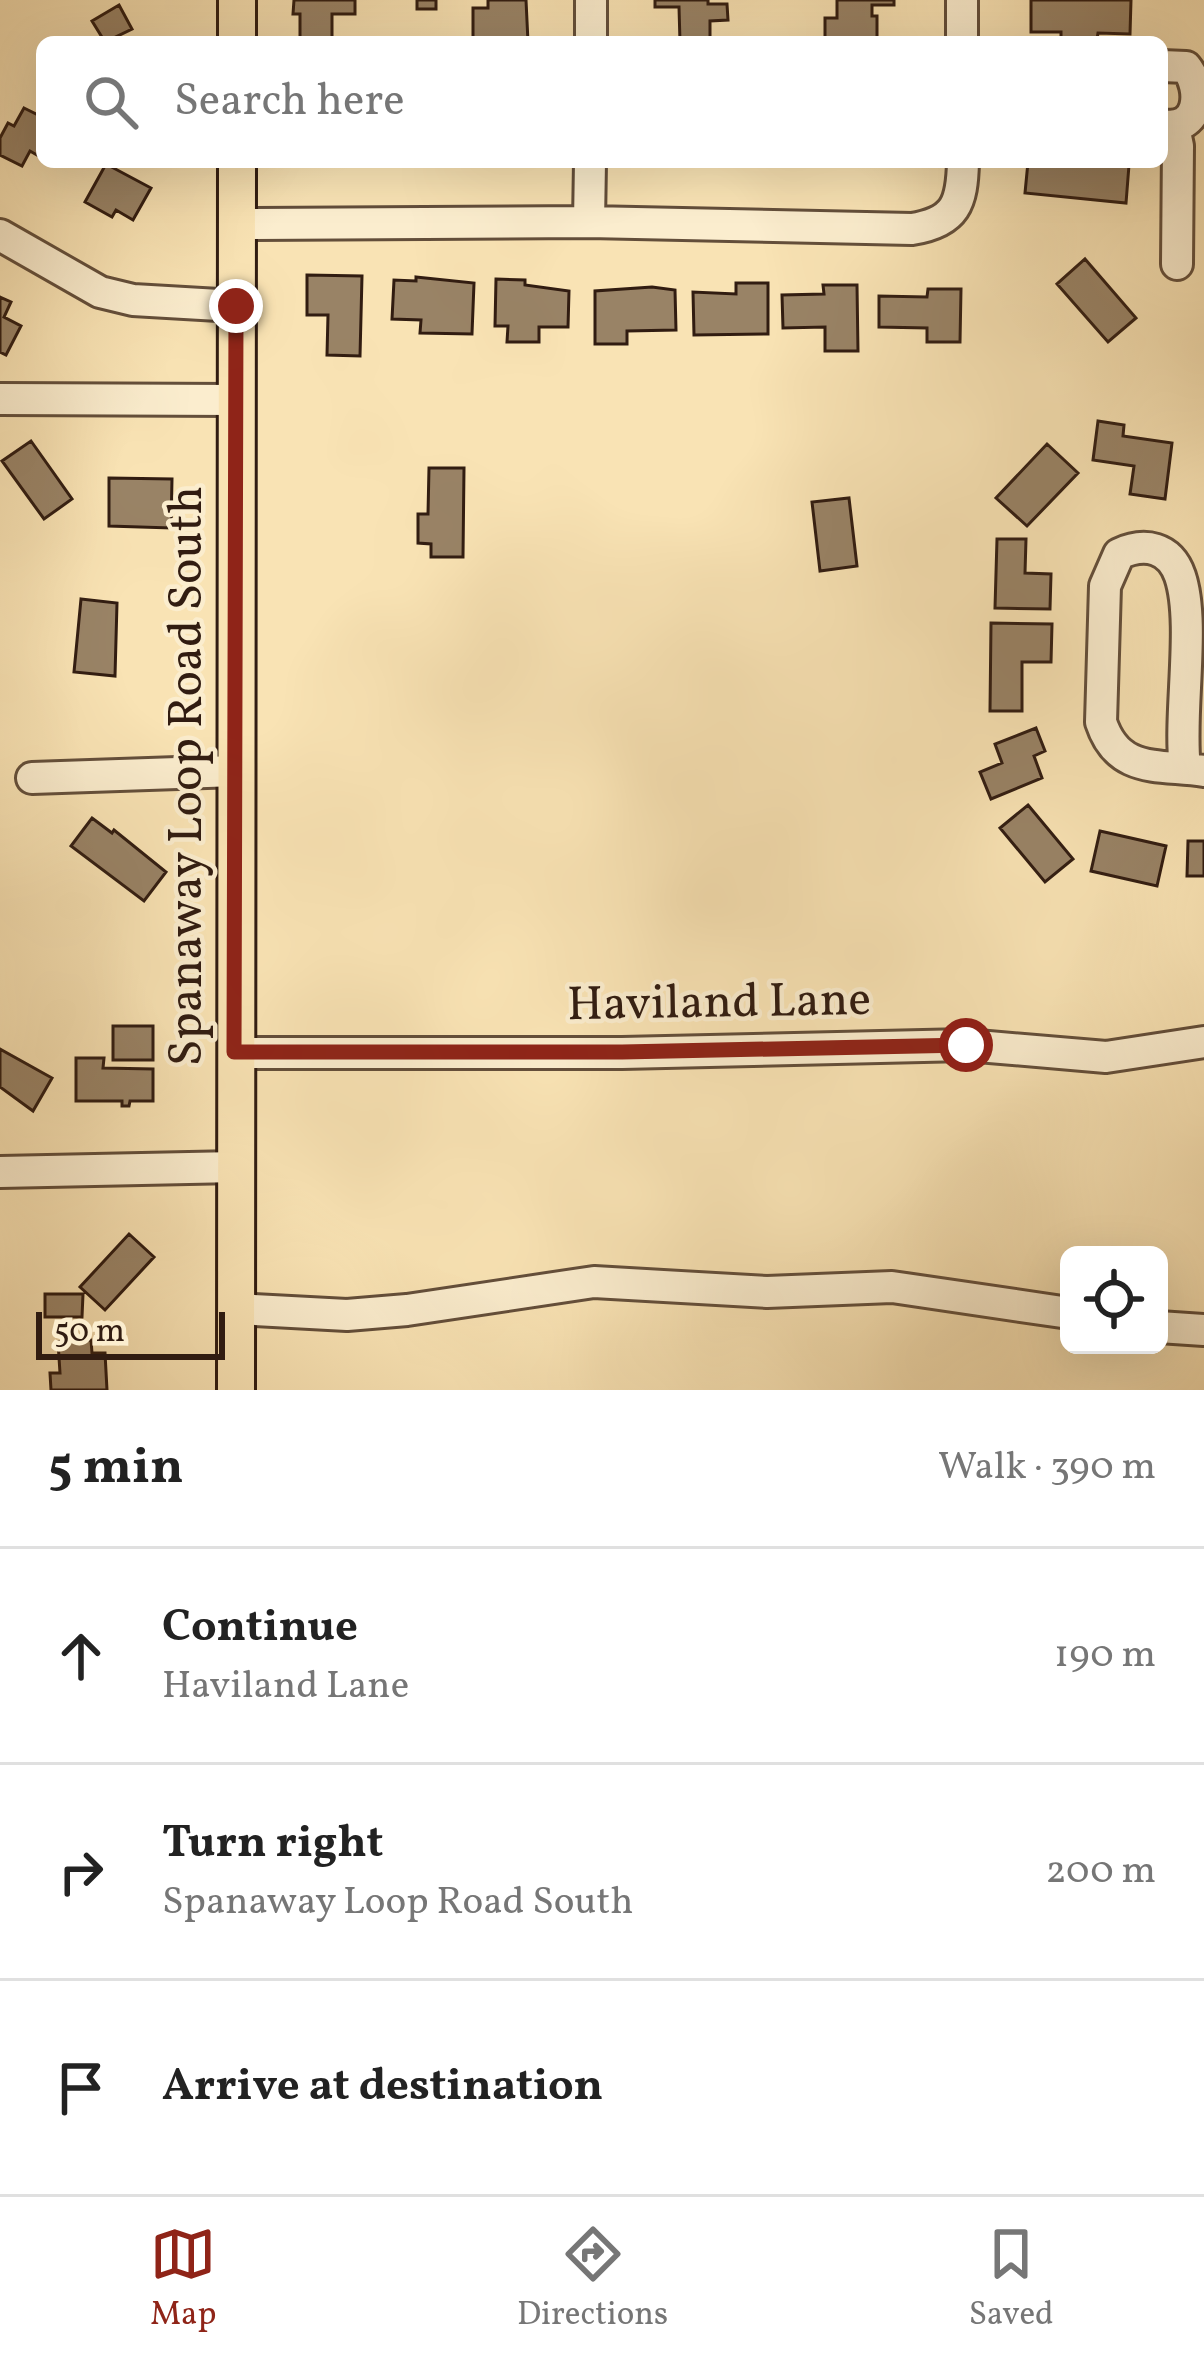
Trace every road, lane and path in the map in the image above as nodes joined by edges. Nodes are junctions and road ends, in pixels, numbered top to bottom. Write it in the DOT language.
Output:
graph roads {
  1 [pos="237,0"];
  2 [pos="591,0"];
  3 [pos="962,0"];
  4 [pos="237,36"];
  5 [pos="591,36"];
  6 [pos="962,36"];
  7 [pos="1168,66"];
  8 [pos="1168,126"];
  9 [pos="237,168"];
  10 [pos="590,168"];
  11 [pos="962,168"];
  12 [pos="589,222"];
  13 [pos="237,224"];
  14 [pos="0,236"];
  15 [pos="1177,264"];
  16 [pos="236,306"];
  17 [pos="0,399"];
  18 [pos="237,400"];
  19 [pos="1194,770"];
  20 [pos="236,771"];
  21 [pos="32,778"];
  22 [pos="1204,1042"];
  23 [pos="234,1052"];
  24 [pos="236,1167"];
  25 [pos="0,1172"];
  26 [pos="236,1309"];
  27 [pos="1060,1312"];
  28 [pos="1168,1328"];
  29 [pos="1204,1330"];
  30 [pos="236,1390"];
  1 -- 4 [label="main road"];
  2 -- 5 [label="street"];
  3 -- 6 [label="street"];
  7 -- 8 [label="street"];
  8 -- 15 [label="street"];
  9 -- 13 [label="main road, Spanaway Loop Road South"];
  10 -- 12 [label="street"];
  11 -- 12 [label="street"];
  12 -- 13 [label="street"];
  13 -- 16 [label="main road, Spanaway Loop Road South"];
  14 -- 16 [label="street"];
  16 -- 18 [label="main road, Spanaway Loop Road South"];
  17 -- 18 [label="street"];
  18 -- 20 [label="main road, Spanaway Loop Road South"];
  19 -- 19 [label="street"];
  20 -- 21 [label="street"];
  20 -- 23 [label="main road, Spanaway Loop Road South"];
  22 -- 23 [label="street, Haviland Lane"];
  23 -- 24 [label="main road, Spanaway Loop Road South"];
  24 -- 25 [label="street"];
  24 -- 26 [label="main road, Spanaway Loop Road South"];
  26 -- 27 [label="street"];
  26 -- 30 [label="main road, Spanaway Loop Road South"];
  28 -- 29 [label="street"];
}
